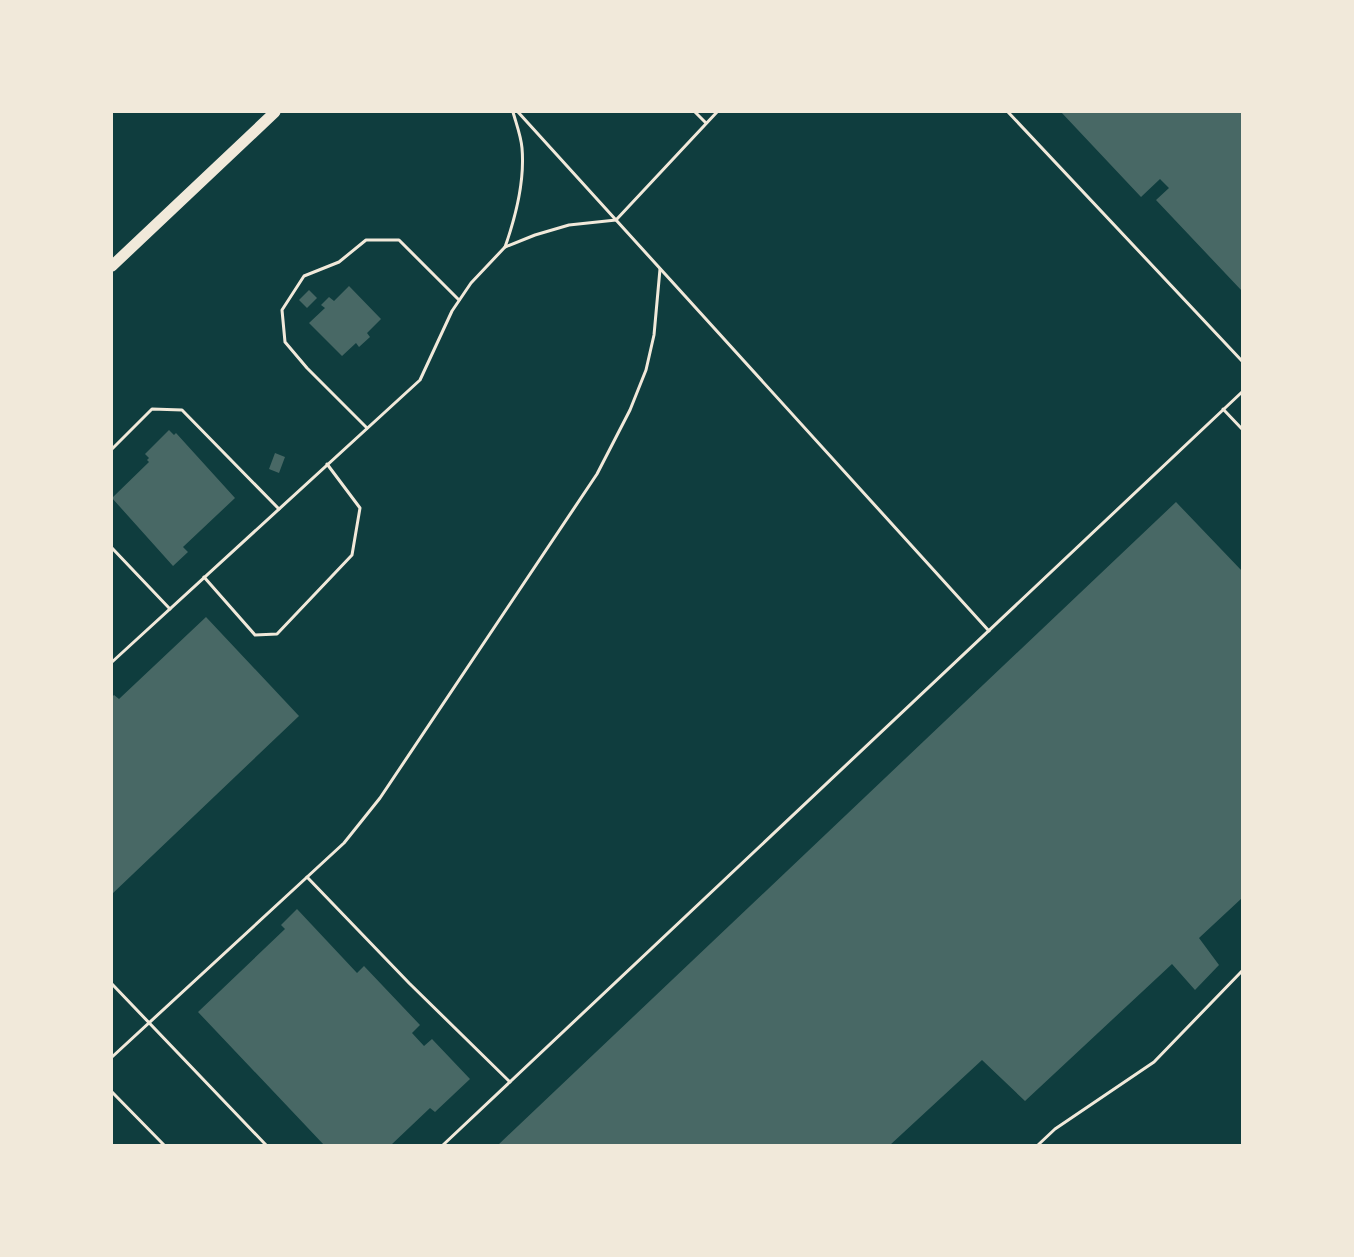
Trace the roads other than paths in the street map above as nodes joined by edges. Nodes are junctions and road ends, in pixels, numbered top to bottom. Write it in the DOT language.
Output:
graph roads {
  1 [pos="275,112"];
  2 [pos="513,112"];
  3 [pos="518,112"];
  4 [pos="695,112"];
  5 [pos="717,112"];
  6 [pos="1008,112"];
  7 [pos="706,123"];
  8 [pos="616,220"];
  9 [pos="505,247"];
  10 [pos="112,266"];
  11 [pos="660,269"];
  12 [pos="459,300"];
  13 [pos="1242,361"];
  14 [pos="1242,392"];
  15 [pos="1224,409"];
  16 [pos="367,428"];
  17 [pos="1242,429"];
  18 [pos="112,449"];
  19 [pos="327,464"];
  20 [pos="279,508"];
  21 [pos="112,548"];
  22 [pos="204,577"];
  23 [pos="170,608"];
  24 [pos="989,631"];
  25 [pos="112,662"];
  26 [pos="307,877"];
  27 [pos="1242,971"];
  28 [pos="112,984"];
  29 [pos="150,1023"];
  30 [pos="112,1057"];
  31 [pos="510,1082"];
  32 [pos="112,1092"];
  33 [pos="164,1145"];
  34 [pos="266,1145"];
  35 [pos="443,1145"];
  36 [pos="1038,1145"];
  1 -- 10 [label="highway"];
  2 -- 9 [label="lane"];
  3 -- 8 [label="lane"];
  4 -- 7 [label="lane"];
  5 -- 7 [label="lane"];
  6 -- 13 [label="lane"];
  7 -- 8 [label="lane"];
  8 -- 9 [label="lane"];
  8 -- 11 [label="lane"];
  9 -- 12 [label="lane"];
  11 -- 24 [label="lane"];
  11 -- 26 [label="lane"];
  12 -- 16 [label="lane"];
  12 -- 16 [label="lane"];
  14 -- 15 [label="lane"];
  15 -- 17 [label="lane"];
  15 -- 24 [label="lane"];
  16 -- 19 [label="lane"];
  18 -- 20 [label="lane"];
  19 -- 20 [label="lane"];
  19 -- 22 [label="lane"];
  20 -- 22 [label="lane"];
  21 -- 23 [label="lane"];
  22 -- 23 [label="lane"];
  23 -- 25 [label="lane"];
  24 -- 31 [label="lane"];
  26 -- 29 [label="lane"];
  26 -- 31 [label="lane"];
  27 -- 36 [label="lane"];
  28 -- 29 [label="lane"];
  29 -- 30 [label="lane"];
  29 -- 34 [label="lane"];
  31 -- 35 [label="lane"];
  32 -- 33 [label="lane"];
}
